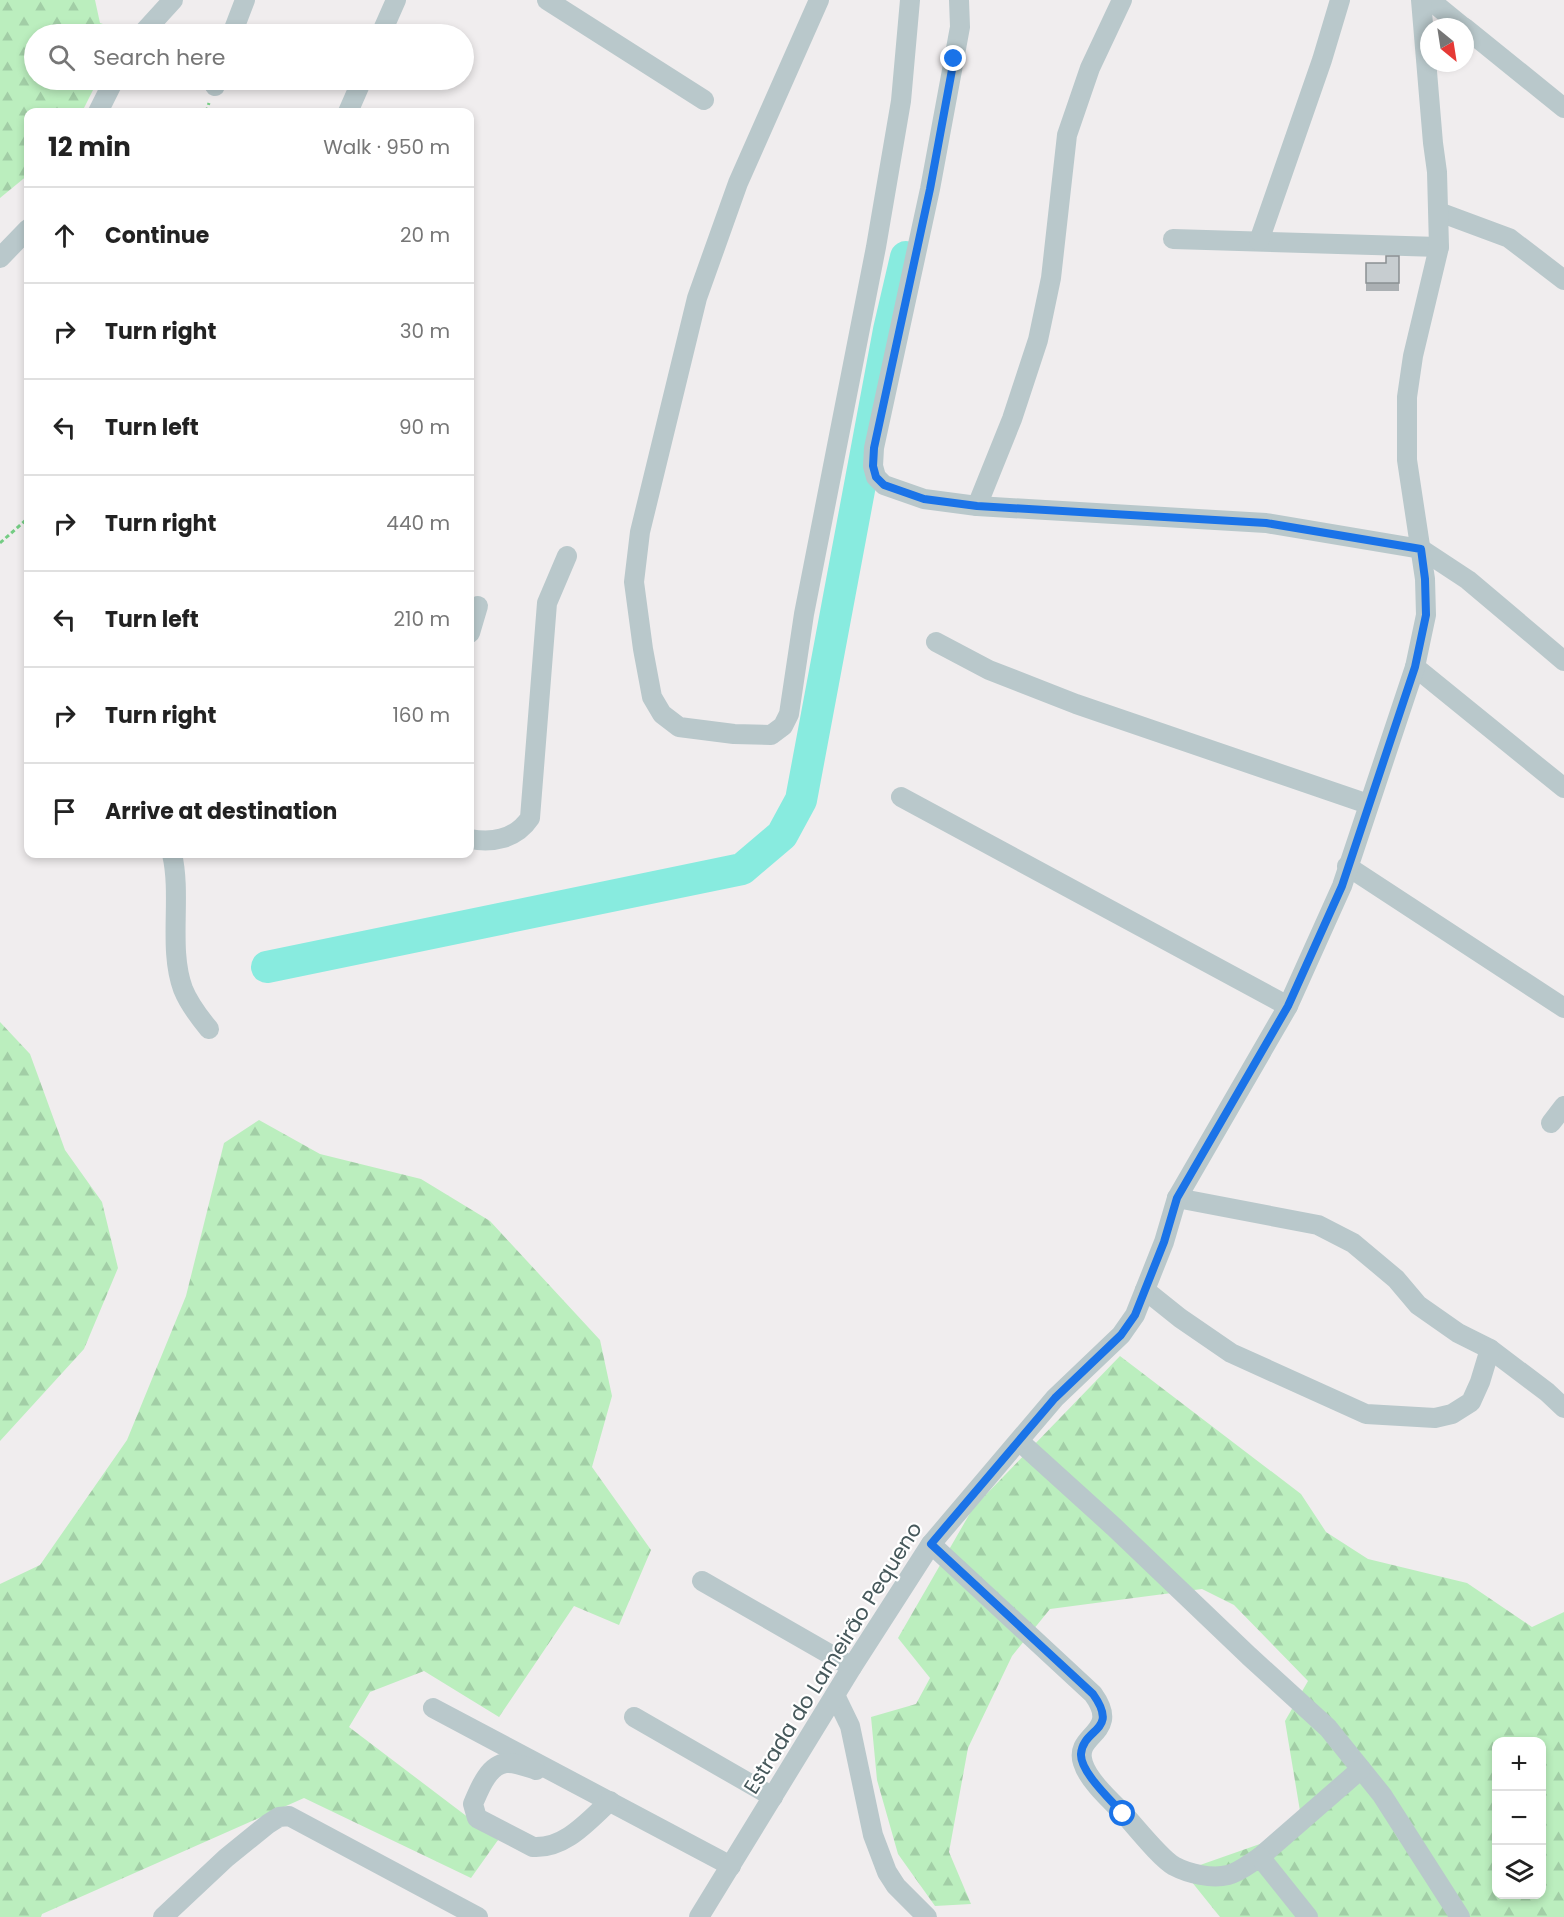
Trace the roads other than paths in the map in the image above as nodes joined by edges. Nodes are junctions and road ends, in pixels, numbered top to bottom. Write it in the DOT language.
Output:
graph roads {
  1 [pos="173,0"];
  2 [pos="245,0"];
  3 [pos="396,0"];
  4 [pos="547,0"];
  5 [pos="819,0"];
  6 [pos="910,0"];
  7 [pos="959,0"];
  8 [pos="1122,0"];
  9 [pos="1340,0"];
  10 [pos="1420,0"];
  11 [pos="1430,0"];
  12 [pos="1452,18"];
  13 [pos="151,24"];
  14 [pos="236,24"];
  15 [pos="385,24"];
  16 [pos="1474,36"];
  17 [pos="109,90"];
  18 [pos="358,90"];
  19 [pos="704,100"];
  20 [pos="100,108"];
  21 [pos="350,108"];
  22 [pos="1564,108"];
  23 [pos="1439,212"];
  24 [pos="24,233"];
  25 [pos="1173,239"];
  26 [pos="1259,241"];
  27 [pos="1439,247"];
  28 [pos="0,258"];
  29 [pos="1564,280"];
  30 [pos="977,506"];
  31 [pos="1421,549"];
  32 [pos="567,555"];
  33 [pos="478,606"];
  34 [pos="474,620"];
  35 [pos="936,642"];
  36 [pos="1564,661"];
  37 [pos="1415,667"];
  38 [pos="1564,788"];
  39 [pos="901,798"];
  40 [pos="1368,804"];
  41 [pos="474,839"];
  42 [pos="172,858"];
  43 [pos="1347,866"];
  44 [pos="1288,1006"];
  45 [pos="1564,1008"];
  46 [pos="209,1029"];
  47 [pos="1564,1106"];
  48 [pos="1551,1123"];
  49 [pos="1177,1198"];
  50 [pos="1145,1290"];
  51 [pos="1490,1349"];
  52 [pos="1564,1408"];
  53 [pos="1019,1441"];
  54 [pos="931,1544"];
  55 [pos="702,1581"];
  56 [pos="852,1667"];
  57 [pos="835,1695"];
  58 [pos="433,1708"];
  59 [pos="634,1717"];
  60 [pos="1361,1769"];
  61 [pos="565,1777"];
  62 [pos="773,1797"];
  63 [pos="610,1801"];
  64 [pos="1260,1857"];
  65 [pos="731,1866"];
  66 [pos="163,1917"];
  67 [pos="478,1917"];
  68 [pos="699,1917"];
  69 [pos="927,1917"];
  70 [pos="1308,1917"];
  71 [pos="1460,1917"];
  1 -- 13 [label="street"];
  2 -- 14 [label="street"];
  3 -- 15 [label="street"];
  4 -- 19 [label="street"];
  5 -- 6 [label="street"];
  7 -- 30 [label="street"];
  8 -- 30 [label="street"];
  9 -- 26 [label="street"];
  10 -- 23 [label="street, Estrada do Lameirão Pequeno"];
  11 -- 12 [label="street"];
  16 -- 22 [label="street"];
  17 -- 20 [label="street"];
  18 -- 21 [label="street"];
  23 -- 27 [label="street, Estrada do Lameirão Pequeno"];
  23 -- 29 [label="street"];
  24 -- 28 [label="street"];
  25 -- 26 [label="street"];
  26 -- 27 [label="street"];
  27 -- 31 [label="street, Estrada do Lameirão Pequeno"];
  30 -- 31 [label="street"];
  31 -- 36 [label="street"];
  31 -- 37 [label="street, Estrada do Lameirão Pequeno"];
  32 -- 41 [label="street"];
  33 -- 34 [label="street"];
  35 -- 40 [label="street"];
  37 -- 38 [label="street"];
  37 -- 40 [label="street, Estrada do Lameirão Pequeno"];
  39 -- 44 [label="street"];
  40 -- 43 [label="street, Estrada do Lameirão Pequeno"];
  42 -- 46 [label="street"];
  43 -- 44 [label="street, Estrada do Lameirão Pequeno"];
  43 -- 45 [label="street"];
  44 -- 49 [label="street, Estrada do Lameirão Pequeno"];
  47 -- 48 [label="street"];
  49 -- 50 [label="street, Estrada do Lameirão Pequeno"];
  49 -- 51 [label="street"];
  50 -- 51 [label="street"];
  50 -- 53 [label="street, Estrada do Lameirão Pequeno"];
  51 -- 52 [label="street"];
  53 -- 54 [label="street, Estrada do Lameirão Pequeno"];
  53 -- 60 [label="street"];
  54 -- 56 [label="street, Estrada do Lameirão Pequeno"];
  54 -- 64 [label="street"];
  55 -- 56 [label="street"];
  56 -- 57 [label="street, Estrada do Lameirão Pequeno"];
  57 -- 62 [label="street, Estrada do Lameirão Pequeno"];
  57 -- 69 [label="street"];
  58 -- 61 [label="street"];
  59 -- 62 [label="street"];
  60 -- 64 [label="street"];
  60 -- 71 [label="street"];
  61 -- 63 [label="street"];
  61 -- 63 [label="street"];
  62 -- 65 [label="street, Estrada do Lameirão Pequeno"];
  63 -- 65 [label="street"];
  64 -- 70 [label="street"];
  65 -- 68 [label="street, Estrada do Lameirão Pequeno"];
  66 -- 67 [label="street"];
}
